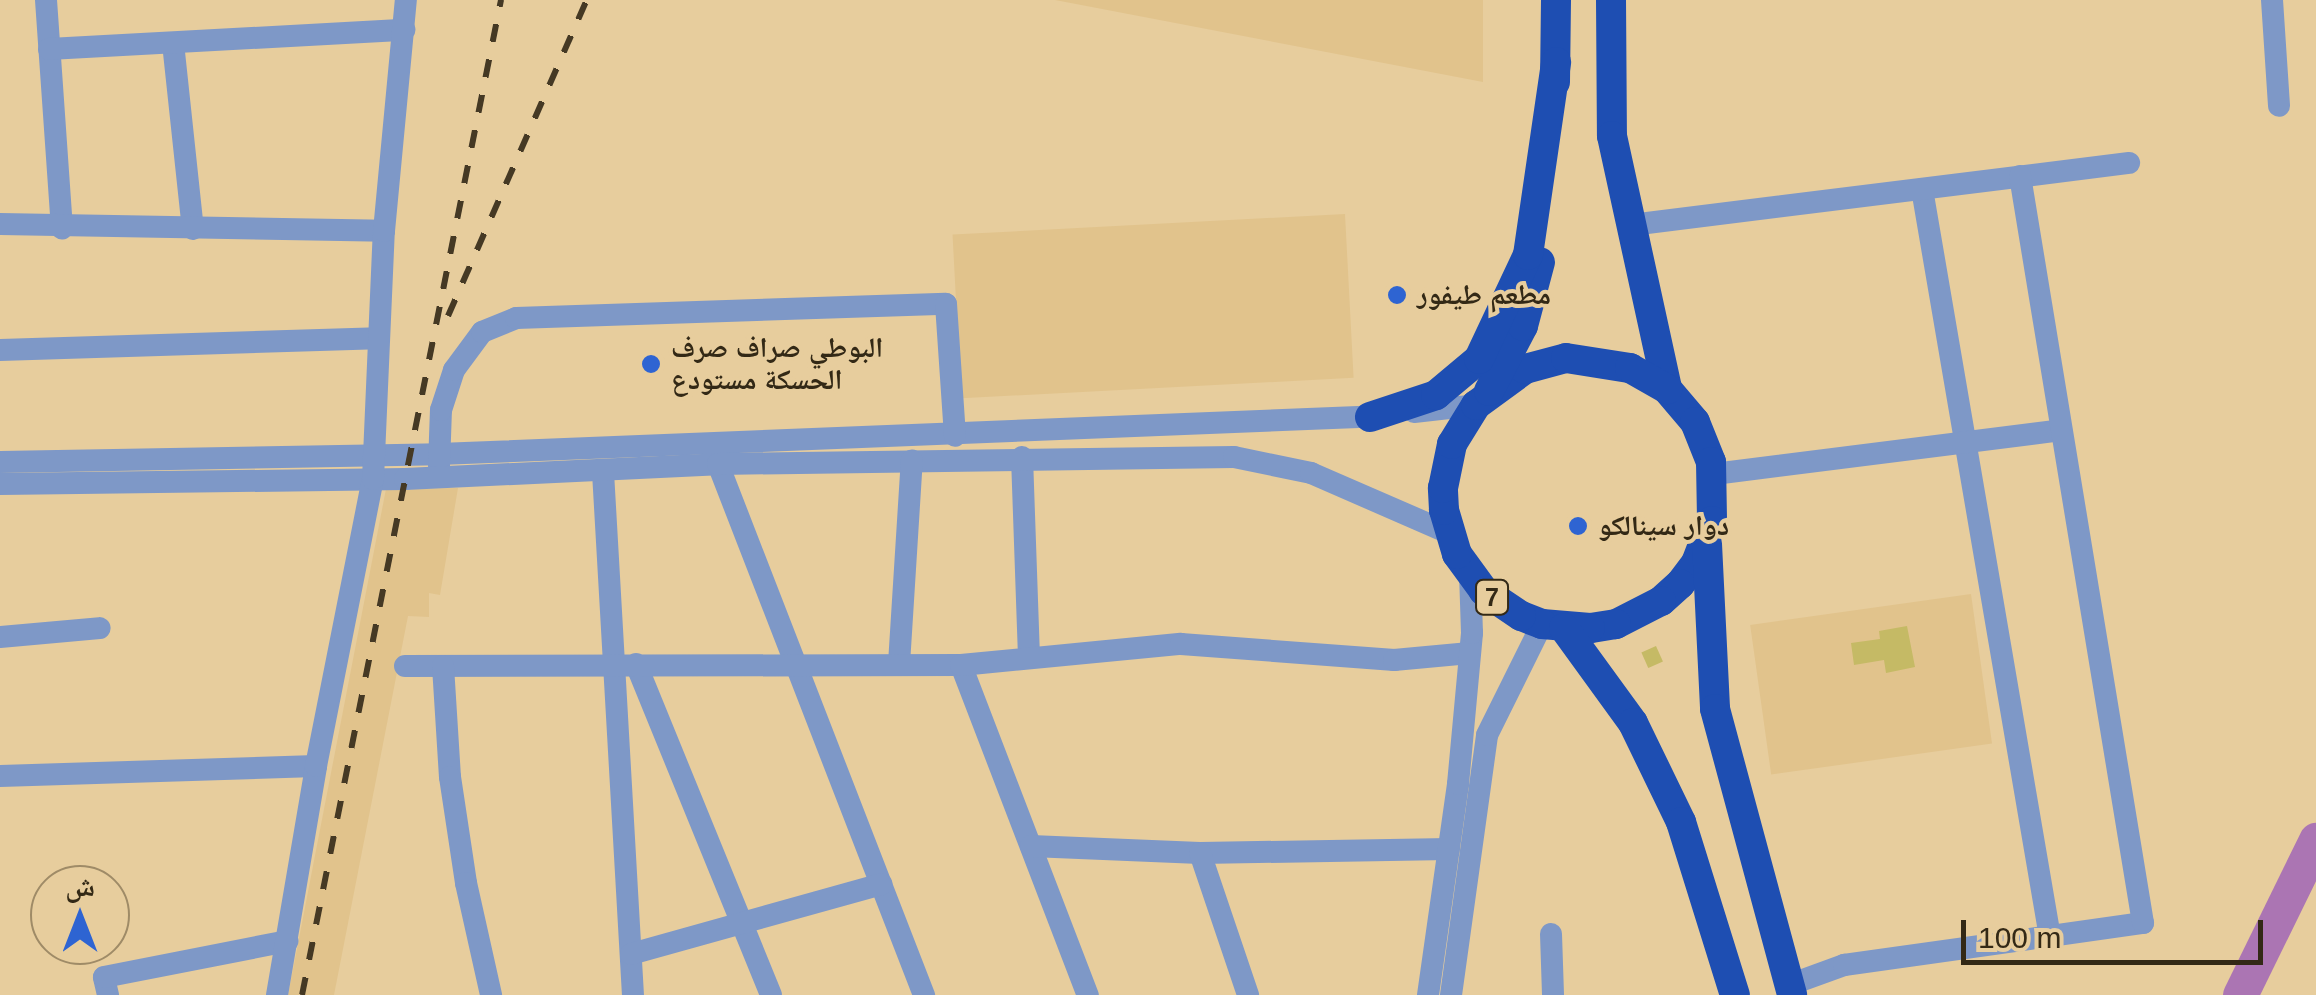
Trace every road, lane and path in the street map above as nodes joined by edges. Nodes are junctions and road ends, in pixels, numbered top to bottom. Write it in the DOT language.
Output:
graph roads {
  1 [pos="46,0"];
  2 [pos="406,0"];
  3 [pos="1556,0"];
  4 [pos="1611,0"];
  5 [pos="2272,0"];
  6 [pos="404,30"];
  7 [pos="173,43"];
  8 [pos="49,50"];
  9 [pos="1556,62"];
  10 [pos="2279,106"];
  11 [pos="2128,162"];
  12 [pos="2020,176"];
  13 [pos="1922,189"];
  14 [pos="0,224"];
  15 [pos="1631,225"];
  16 [pos="62,228"];
  17 [pos="193,229"];
  18 [pos="384,231"];
  19 [pos="377,338"];
  20 [pos="0,350"];
  21 [pos="1667,389"];
  22 [pos="1482,398"];
  23 [pos="1370,418"];
  24 [pos="2061,430"];
  25 [pos="955,436"];
  26 [pos="1965,441"];
  27 [pos="1022,457"];
  28 [pos="912,460"];
  29 [pos="0,462"];
  30 [pos="718,464"];
  31 [pos="440,466"];
  32 [pos="374,467"];
  33 [pos="602,472"];
  34 [pos="1714,474"];
  35 [pos="0,484"];
  36 [pos="1449,532"];
  37 [pos="1707,540"];
  38 [pos="1470,574"];
  39 [pos="1553,626"];
  40 [pos="100,628"];
  41 [pos="0,637"];
  42 [pos="1470,653"];
  43 [pos="1029,658"];
  44 [pos="626,664"];
  45 [pos="796,664"];
  46 [pos="898,664"];
  47 [pos="962,664"];
  48 [pos="405,666"];
  49 [pos="443,666"];
  50 [pos="316,766"];
  51 [pos="0,776"];
  52 [pos="1031,846"];
  53 [pos="1449,849"];
  54 [pos="1200,853"];
  55 [pos="881,884"];
  56 [pos="741,923"];
  57 [pos="1551,934"];
  58 [pos="2050,937"];
  59 [pos="287,942"];
  60 [pos="632,954"];
  61 [pos="1791,990"];
  62 [pos="108,995"];
  63 [pos="277,995"];
  64 [pos="491,995"];
  65 [pos="634,995"];
  66 [pos="771,995"];
  67 [pos="924,995"];
  68 [pos="1088,995"];
  69 [pos="1248,995"];
  70 [pos="1428,995"];
  71 [pos="1450,995"];
  72 [pos="1553,995"];
  73 [pos="1735,995"];
  1 -- 8 [label="street"];
  2 -- 6 [label="street"];
  3 -- 9 [label="highway, 7"];
  4 -- 15 [label="highway, 7"];
  5 -- 10 [label="street"];
  6 -- 7 [label="street"];
  6 -- 18 [label="street"];
  7 -- 8 [label="street"];
  7 -- 17 [label="street"];
  8 -- 16 [label="street"];
  9 -- 22 [label="highway, 7"];
  9 -- 23 [label="highway"];
  11 -- 12 [label="street"];
  12 -- 13 [label="street"];
  12 -- 24 [label="street"];
  13 -- 15 [label="street"];
  13 -- 26 [label="street"];
  14 -- 16 [label="street"];
  15 -- 21 [label="highway, 7"];
  16 -- 17 [label="street"];
  17 -- 18 [label="street"];
  18 -- 19 [label="street"];
  19 -- 20 [label="street"];
  19 -- 32 [label="street"];
  21 -- 22 [label="highway, 7"];
  21 -- 34 [label="highway, 7"];
  22 -- 23 [label="street"];
  22 -- 36 [label="highway, 7"];
  23 -- 25 [label="street"];
  24 -- 26 [label="street"];
  24 -- 58 [label="street"];
  25 -- 31 [label="street"];
  25 -- 31 [label="street"];
  26 -- 34 [label="street"];
  26 -- 58 [label="street"];
  27 -- 28 [label="street"];
  27 -- 36 [label="street"];
  27 -- 43 [label="street"];
  28 -- 30 [label="street"];
  28 -- 46 [label="street"];
  29 -- 32 [label="street"];
  30 -- 33 [label="street"];
  30 -- 45 [label="street"];
  31 -- 32 [label="street"];
  31 -- 33 [label="street"];
  32 -- 35 [label="street"];
  32 -- 50 [label="street"];
  33 -- 44 [label="street"];
  34 -- 37 [label="highway, 7"];
  36 -- 38 [label="highway, 7"];
  37 -- 39 [label="highway, 7"];
  37 -- 61 [label="highway, 7"];
  38 -- 39 [label="highway, 7"];
  38 -- 42 [label="street"];
  39 -- 71 [label="street"];
  39 -- 73 [label="highway, 7"];
  40 -- 41 [label="street"];
  42 -- 43 [label="street"];
  42 -- 53 [label="street"];
  43 -- 47 [label="street"];
  44 -- 45 [label="street"];
  44 -- 49 [label="street"];
  44 -- 56 [label="street"];
  44 -- 60 [label="street"];
  45 -- 46 [label="street"];
  45 -- 55 [label="street"];
  46 -- 47 [label="street"];
  47 -- 52 [label="street"];
  48 -- 49 [label="street"];
  49 -- 64 [label="street"];
  50 -- 51 [label="street"];
  50 -- 59 [label="street"];
  52 -- 54 [label="street"];
  52 -- 68 [label="street"];
  53 -- 54 [label="street"];
  53 -- 70 [label="street"];
  54 -- 69 [label="street"];
  55 -- 56 [label="street"];
  55 -- 67 [label="street"];
  56 -- 60 [label="street"];
  56 -- 66 [label="street"];
  57 -- 72 [label="street"];
  58 -- 61 [label="street"];
  59 -- 62 [label="street"];
  59 -- 63 [label="street"];
  60 -- 65 [label="street"];
}
